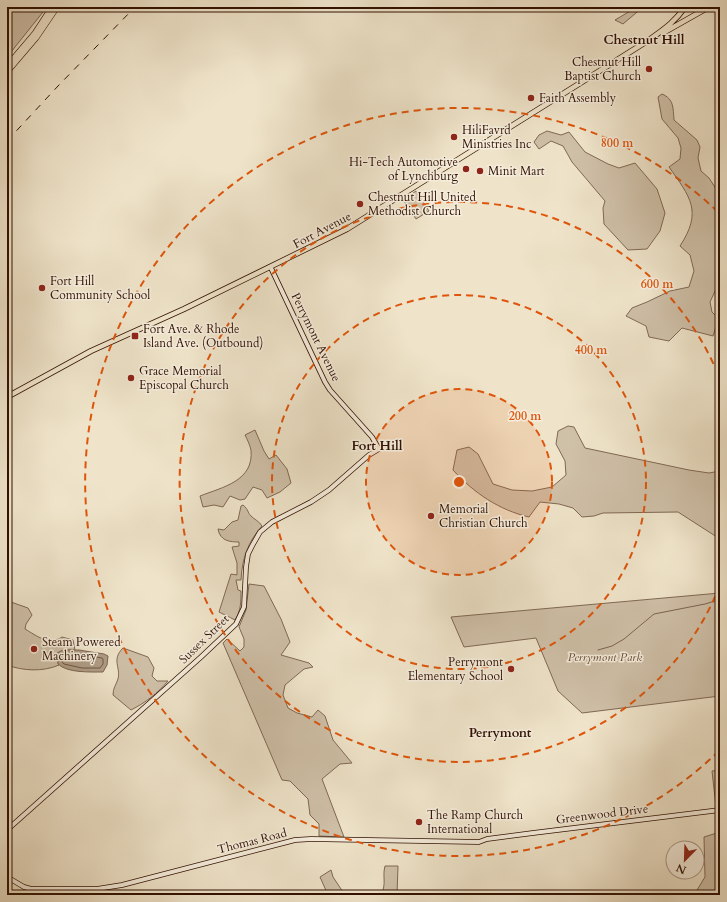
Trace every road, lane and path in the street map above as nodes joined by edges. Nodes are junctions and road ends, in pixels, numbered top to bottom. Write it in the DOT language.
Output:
graph roads {
  1 [pos="52,7"];
  2 [pos="57,7"];
  3 [pos="685,7"];
  4 [pos="690,7"];
  5 [pos="702,7"];
  6 [pos="709,7"];
  7 [pos="647,41"];
  8 [pos="7,66"];
  9 [pos="7,72"];
  10 [pos="271,268"];
  11 [pos="7,397"];
  12 [pos="378,449"];
  13 [pos="720,810"];
  14 [pos="7,830"];
  15 [pos="487,839"];
  16 [pos="7,877"];
  1 -- 8 [label="highway"];
  2 -- 9 [label="highway"];
  3 -- 7 [label="main road, Fort Avenue"];
  4 -- 5 [label="main road"];
  6 -- 7 [label="main road"];
  7 -- 10 [label="main road, Fort Avenue"];
  10 -- 11 [label="main road, Fort Avenue"];
  10 -- 12 [label="street, Perrymont Avenue"];
  12 -- 14 [label="street, Sussex Street"];
  13 -- 15 [label="street, Greenwood Drive"];
  15 -- 16 [label="street, Thomas Road"];
}
